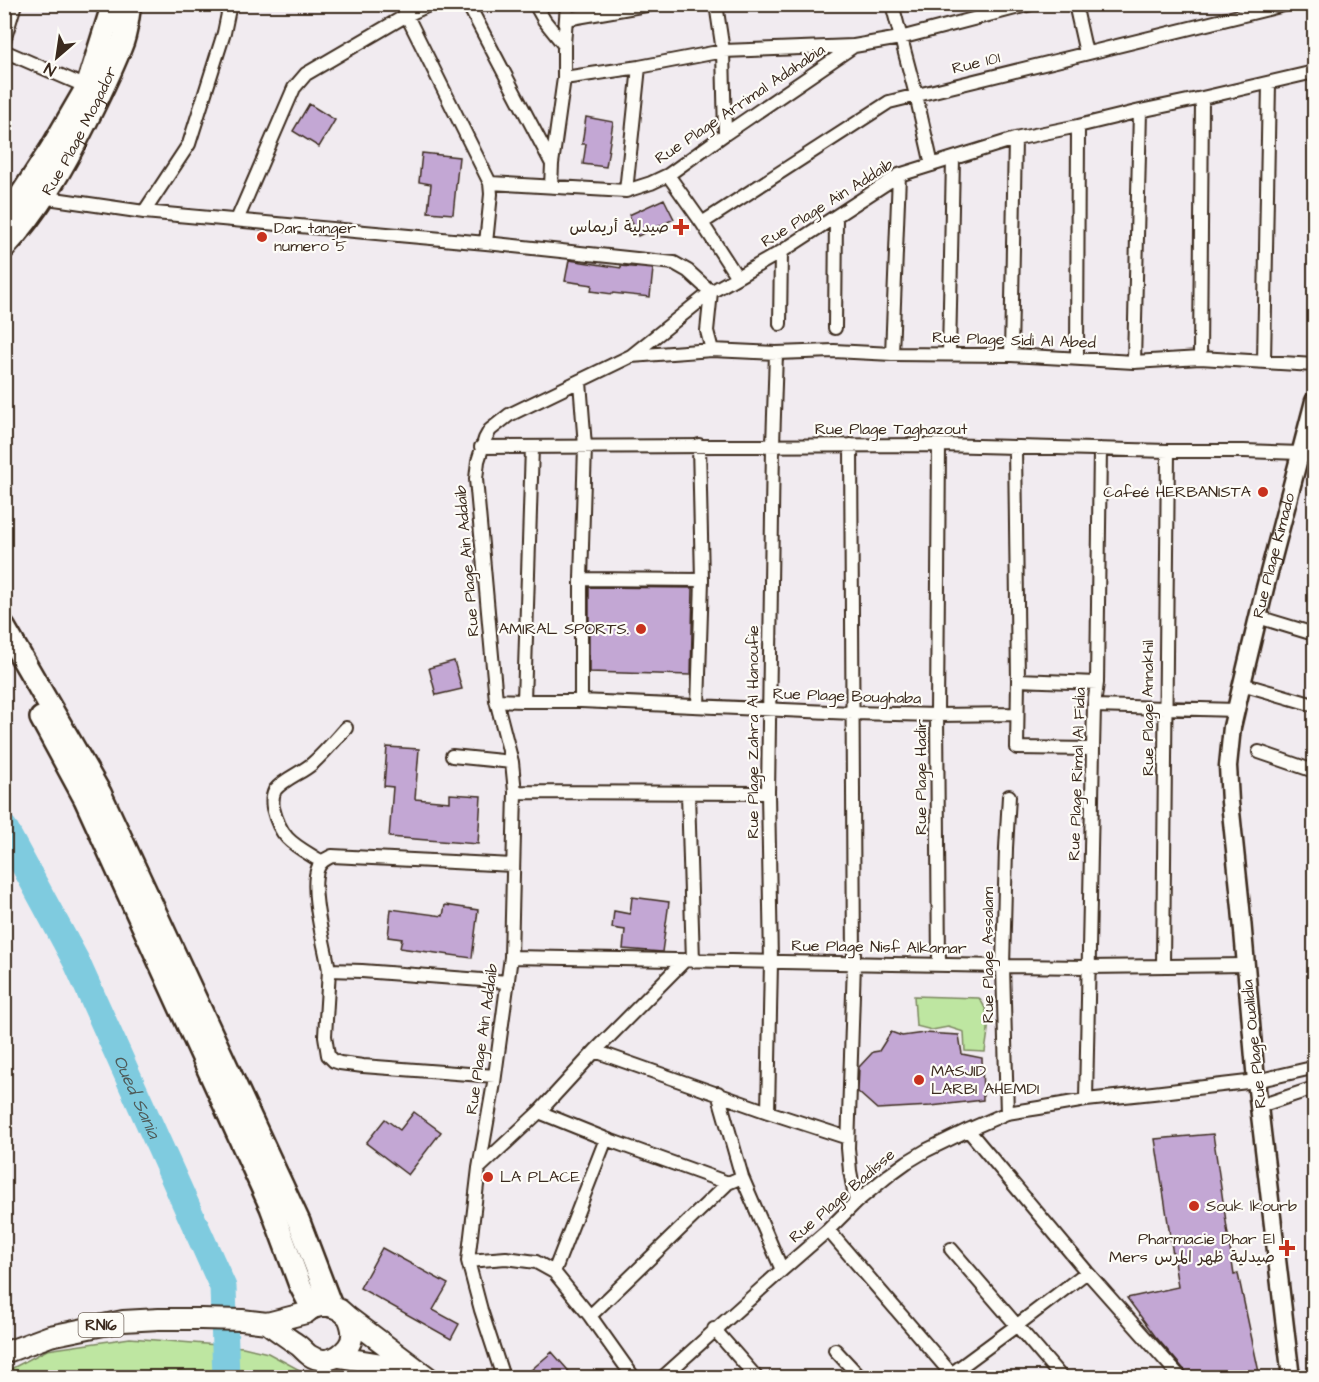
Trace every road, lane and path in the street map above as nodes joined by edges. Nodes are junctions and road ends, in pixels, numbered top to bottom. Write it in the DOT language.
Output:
graph roads {
  1 [pos="15,4"];
  2 [pos="113,4"];
  3 [pos="130,4"];
  4 [pos="230,4"];
  5 [pos="431,4"];
  6 [pos="468,4"];
  7 [pos="535,4"];
  8 [pos="567,4"];
  9 [pos="652,4"];
  10 [pos="716,4"];
  11 [pos="892,4"];
  12 [pos="1031,4"];
  13 [pos="1075,4"];
  14 [pos="1288,4"];
  15 [pos="404,10"];
  16 [pos="566,19"];
  17 [pos="7,20"];
  18 [pos="900,38"];
  19 [pos="4,42"];
  20 [pos="564,45"];
  21 [pos="854,46"];
  22 [pos="4,51"];
  23 [pos="723,51"];
  24 [pos="1086,53"];
  25 [pos="639,67"];
  26 [pos="1314,72"];
  27 [pos="564,78"];
  28 [pos="1269,83"];
  29 [pos="87,87"];
  30 [pos="916,94"];
  31 [pos="1202,98"];
  32 [pos="1140,111"];
  33 [pos="1078,126"];
  34 [pos="725,134"];
  35 [pos="1015,139"];
  36 [pos="953,159"];
  37 [pos="552,164"];
  38 [pos="932,165"];
  39 [pos="668,175"];
  40 [pos="898,175"];
  41 [pos="490,183"];
  42 [pos="551,186"];
  43 [pos="626,191"];
  44 [pos="13,192"];
  45 [pos="44,197"];
  46 [pos="144,212"];
  47 [pos="836,217"];
  48 [pos="237,220"];
  49 [pos="4,221"];
  50 [pos="702,223"];
  51 [pos="486,243"];
  52 [pos="4,248"];
  53 [pos="781,252"];
  54 [pos="737,277"];
  55 [pos="711,292"];
  56 [pos="780,324"];
  57 [pos="835,328"];
  58 [pos="712,350"];
  59 [pos="776,353"];
  60 [pos="892,354"];
  61 [pos="949,354"];
  62 [pos="1011,355"];
  63 [pos="631,356"];
  64 [pos="1077,358"];
  65 [pos="1200,358"];
  66 [pos="1264,361"];
  67 [pos="1134,362"];
  68 [pos="1314,364"];
  69 [pos="580,382"];
  70 [pos="1314,401"];
  71 [pos="773,445"];
  72 [pos="851,445"];
  73 [pos="939,445"];
  74 [pos="585,446"];
  75 [pos="699,446"];
  76 [pos="482,447"];
  77 [pos="532,447"];
  78 [pos="1016,447"];
  79 [pos="1100,449"];
  80 [pos="1168,451"];
  81 [pos="1308,456"];
  82 [pos="581,579"];
  83 [pos="702,580"];
  84 [pos="1258,617"];
  85 [pos="4,627"];
  86 [pos="1314,634"];
  87 [pos="4,652"];
  88 [pos="1018,680"];
  89 [pos="1096,683"];
  90 [pos="1242,684"];
  91 [pos="496,700"];
  92 [pos="524,701"];
  93 [pos="581,701"];
  94 [pos="1314,705"];
  95 [pos="698,706"];
  96 [pos="1094,706"];
  97 [pos="1165,708"];
  98 [pos="770,710"];
  99 [pos="1236,710"];
  100 [pos="853,713"];
  101 [pos="1017,714"];
  102 [pos="937,715"];
  103 [pos="346,728"];
  104 [pos="1093,749"];
  105 [pos="1259,752"];
  106 [pos="452,756"];
  107 [pos="512,762"];
  108 [pos="1314,771"];
  109 [pos="515,792"];
  110 [pos="688,793"];
  111 [pos="768,794"];
  112 [pos="1010,796"];
  113 [pos="327,859"];
  114 [pos="513,865"];
  115 [pos="511,957"];
  116 [pos="689,960"];
  117 [pos="771,962"];
  118 [pos="854,963"];
  119 [pos="939,965"];
  120 [pos="1246,965"];
  121 [pos="1003,966"];
  122 [pos="1163,966"];
  123 [pos="1087,967"];
  124 [pos="329,970"];
  125 [pos="508,982"];
  126 [pos="595,1051"];
  127 [pos="1314,1065"];
  128 [pos="495,1076"];
  129 [pos="1256,1081"];
  130 [pos="1314,1088"];
  131 [pos="718,1093"];
  132 [pos="1086,1100"];
  133 [pos="1260,1106"];
  134 [pos="539,1112"];
  135 [pos="768,1112"];
  136 [pos="1007,1113"];
  137 [pos="968,1130"];
  138 [pos="848,1138"];
  139 [pos="606,1139"];
  140 [pos="479,1168"];
  141 [pos="742,1177"];
  142 [pos="728,1183"];
  143 [pos="856,1202"];
  144 [pos="828,1230"];
  145 [pos="951,1249"];
  146 [pos="468,1261"];
  147 [pos="782,1270"];
  148 [pos="554,1272"];
  149 [pos="1087,1272"];
  150 [pos="324,1311"];
  151 [pos="590,1316"];
  152 [pos="267,1323"];
  153 [pos="1016,1326"];
  154 [pos="714,1329"];
  155 [pos="302,1348"];
  156 [pos="835,1350"];
  157 [pos="4,1353"];
  158 [pos="339,1356"];
  159 [pos="423,1374"];
  160 [pos="950,1376"];
  161 [pos="501,1377"];
  162 [pos="634,1377"];
  163 [pos="662,1377"];
  164 [pos="757,1377"];
  165 [pos="861,1377"];
  166 [pos="1062,1377"];
  167 [pos="1181,1377"];
  168 [pos="1291,1377"];
  1 -- 17 [label="street"];
  2 -- 29 [label="highway, Rue Plage Mogador"];
  3 -- 45 [label="highway, Rue Plage Mogador"];
  4 -- 46 [label="street"];
  5 -- 15 [label="street"];
  6 -- 37 [label="street"];
  7 -- 20 [label="street"];
  8 -- 16 [label="street"];
  9 -- 16 [label="street"];
  10 -- 23 [label="street"];
  11 -- 18 [label="street"];
  12 -- 18 [label="street, Rue Plage Arrimal Adahabia"];
  13 -- 24 [label="street"];
  14 -- 24 [label="street, Rue 101"];
  15 -- 41 [label="street"];
  15 -- 48 [label="street"];
  16 -- 20 [label="street"];
  17 -- 19 [label="street"];
  18 -- 21 [label="street, Rue Plage Arrimal Adahabia"];
  18 -- 30 [label="street"];
  20 -- 27 [label="street"];
  21 -- 23 [label="street"];
  21 -- 34 [label="street, Rue Plage Arrimal Adahabia"];
  22 -- 29 [label="street"];
  23 -- 25 [label="street"];
  23 -- 34 [label="street"];
  24 -- 30 [label="street, Rue 101"];
  25 -- 27 [label="street"];
  25 -- 43 [label="street"];
  26 -- 28 [label="street, Rue Plage Ain Addaib"];
  27 -- 37 [label="street"];
  28 -- 31 [label="street, Rue Plage Ain Addaib"];
  28 -- 66 [label="street"];
  29 -- 44 [label="highway, Rue Plage Mogador"];
  30 -- 38 [label="street"];
  30 -- 50 [label="street, Rue 101"];
  31 -- 32 [label="street, Rue Plage Ain Addaib"];
  31 -- 65 [label="street"];
  32 -- 33 [label="street, Rue Plage Ain Addaib"];
  32 -- 67 [label="street"];
  33 -- 35 [label="street, Rue Plage Ain Addaib"];
  33 -- 64 [label="street"];
  34 -- 39 [label="street, Rue Plage Arrimal Adahabia"];
  35 -- 36 [label="street, Rue Plage Ain Addaib"];
  35 -- 62 [label="street"];
  36 -- 38 [label="street, Rue Plage Ain Addaib"];
  36 -- 61 [label="street"];
  37 -- 42 [label="street"];
  38 -- 40 [label="street, Rue Plage Ain Addaib"];
  39 -- 43 [label="street, Rue Plage Arrimal Adahabia"];
  39 -- 50 [label="street"];
  40 -- 47 [label="street, Rue Plage Ain Addaib"];
  40 -- 60 [label="street"];
  41 -- 42 [label="street, Rue Plage Arrimal Adahabia"];
  41 -- 51 [label="street"];
  42 -- 43 [label="street, Rue Plage Arrimal Adahabia"];
  44 -- 45 [label="street"];
  44 -- 49 [label="highway, Rue Plage Mogador"];
  45 -- 46 [label="street"];
  45 -- 52 [label="highway, Rue Plage Mogador"];
  46 -- 48 [label="street"];
  47 -- 53 [label="street, Rue Plage Ain Addaib"];
  47 -- 57 [label="street"];
  48 -- 51 [label="street"];
  50 -- 54 [label="street"];
  51 -- 55 [label="street"];
  53 -- 54 [label="street, Rue Plage Ain Addaib"];
  53 -- 56 [label="street"];
  54 -- 55 [label="street, Rue Plage Ain Addaib"];
  55 -- 58 [label="street"];
  55 -- 63 [label="street, Rue Plage Ain Addaib"];
  58 -- 59 [label="street, Rue Plage Sidi Al Abed"];
  58 -- 63 [label="street, Rue Plage Sidi Al Abed"];
  59 -- 60 [label="street, Rue Plage Sidi Al Abed"];
  59 -- 71 [label="street, Rue Plage Zahra Al Hanoufie"];
  60 -- 61 [label="street, Rue Plage Sidi Al Abed"];
  61 -- 62 [label="street, Rue Plage Sidi Al Abed"];
  62 -- 64 [label="street, Rue Plage Sidi Al Abed"];
  63 -- 69 [label="street, Rue Plage Ain Addaib"];
  64 -- 67 [label="street, Rue Plage Sidi Al Abed"];
  65 -- 66 [label="street, Rue Plage Sidi Al Abed"];
  65 -- 67 [label="street, Rue Plage Sidi Al Abed"];
  66 -- 68 [label="street, Rue Plage Sidi Al Abed"];
  69 -- 74 [label="street"];
  69 -- 76 [label="street, Rue Plage Ain Addaib"];
  70 -- 81 [label="street, Rue Plage Kimado"];
  71 -- 72 [label="street, Rue Plage Taghazout"];
  71 -- 75 [label="street, Rue Plage Taghazout"];
  71 -- 98 [label="street, Rue Plage Zahra Al Hanoufie"];
  72 -- 73 [label="street, Rue Plage Taghazout"];
  72 -- 100 [label="street"];
  73 -- 78 [label="street, Rue Plage Taghazout"];
  73 -- 102 [label="street, Rue Plage Hadir"];
  74 -- 75 [label="street, Rue Plage Taghazout"];
  74 -- 77 [label="street, Rue Plage Taghazout"];
  74 -- 82 [label="street"];
  75 -- 83 [label="street"];
  76 -- 77 [label="street, Rue Plage Taghazout"];
  76 -- 91 [label="street, Rue Plage Ain Addaib"];
  77 -- 92 [label="street"];
  78 -- 79 [label="street, Rue Plage Taghazout"];
  78 -- 88 [label="street"];
  79 -- 80 [label="street, Rue Plage Taghazout"];
  79 -- 89 [label="street, Rue Plage Rimal Al Fidia"];
  80 -- 81 [label="street, Rue Plage Taghazout"];
  80 -- 97 [label="street, Rue Plage Annakhil"];
  81 -- 84 [label="street, Rue Plage Kimado"];
  82 -- 83 [label="street"];
  82 -- 93 [label="street"];
  83 -- 95 [label="street"];
  84 -- 86 [label="street"];
  84 -- 90 [label="street, Rue Plage Kimado"];
  85 -- 150 [label="highway"];
  87 -- 150 [label="highway"];
  88 -- 89 [label="street"];
  88 -- 101 [label="street"];
  89 -- 96 [label="street, Rue Plage Rimal Al Fidia"];
  90 -- 94 [label="street"];
  90 -- 99 [label="street, Rue Plage Kimado"];
  91 -- 92 [label="street, Rue Plage Boughaba"];
  91 -- 107 [label="street, Rue Plage Ain Addaib"];
  92 -- 93 [label="street, Rue Plage Boughaba"];
  93 -- 95 [label="street, Rue Plage Boughaba"];
  95 -- 98 [label="street, Rue Plage Boughaba"];
  96 -- 97 [label="street"];
  96 -- 104 [label="street, Rue Plage Rimal Al Fidia"];
  97 -- 99 [label="street"];
  97 -- 122 [label="street, Rue Plage Annakhil"];
  98 -- 100 [label="street, Rue Plage Boughaba"];
  98 -- 111 [label="street, Rue Plage Zahra Al Hanoufie"];
  99 -- 120 [label="street, Rue Plage Oualidia"];
  100 -- 102 [label="street, Rue Plage Boughaba"];
  100 -- 118 [label="street"];
  101 -- 102 [label="street, Rue Plage Boughaba"];
  101 -- 104 [label="street"];
  102 -- 119 [label="street, Rue Plage Hadir"];
  103 -- 113 [label="street"];
  104 -- 123 [label="street, Rue Plage Rimal Al Fidia"];
  105 -- 108 [label="street"];
  106 -- 107 [label="street"];
  107 -- 109 [label="street, Rue Plage Ain Addaib"];
  109 -- 110 [label="street"];
  109 -- 114 [label="street, Rue Plage Ain Addaib"];
  110 -- 111 [label="street"];
  110 -- 116 [label="street"];
  111 -- 117 [label="street, Rue Plage Zahra Al Hanoufie"];
  112 -- 121 [label="street, Rue Plage Assalam"];
  113 -- 114 [label="street"];
  113 -- 124 [label="street"];
  114 -- 115 [label="street, Rue Plage Ain Addaib"];
  115 -- 116 [label="street, Rue Plage Nisf Alkamar"];
  115 -- 125 [label="street, Rue Plage Ain Addaib"];
  116 -- 117 [label="street, Rue Plage Nisf Alkamar"];
  116 -- 126 [label="street"];
  117 -- 118 [label="street, Rue Plage Nisf Alkamar"];
  117 -- 135 [label="street, Rue Plage Zahra Al Hanoufie"];
  118 -- 119 [label="street, Rue Plage Nisf Alkamar"];
  118 -- 138 [label="street"];
  119 -- 121 [label="street, Rue Plage Nisf Alkamar"];
  120 -- 122 [label="street, Rue Plage Nisf Alkamar"];
  120 -- 129 [label="street, Rue Plage Oualidia"];
  121 -- 123 [label="street, Rue Plage Nisf Alkamar"];
  121 -- 136 [label="street, Rue Plage Assalam"];
  122 -- 123 [label="street, Rue Plage Nisf Alkamar"];
  123 -- 132 [label="street, Rue Plage Rimal Al Fidia"];
  124 -- 125 [label="street"];
  124 -- 128 [label="street"];
  125 -- 128 [label="street, Rue Plage Ain Addaib"];
  126 -- 131 [label="street"];
  126 -- 134 [label="street"];
  127 -- 129 [label="street, Rue Plage Badisse"];
  128 -- 140 [label="street, Rue Plage Ain Addaib"];
  129 -- 132 [label="street, Rue Plage Badisse"];
  129 -- 133 [label="street, Rue Plage Oualidia"];
  130 -- 133 [label="street"];
  131 -- 135 [label="street"];
  131 -- 141 [label="street"];
  132 -- 136 [label="street, Rue Plage Badisse"];
  133 -- 168 [label="street, Rue Plage Oualidia"];
  134 -- 139 [label="street"];
  134 -- 140 [label="street"];
  135 -- 138 [label="street"];
  136 -- 137 [label="street, Rue Plage Badisse"];
  137 -- 143 [label="street, Rue Plage Badisse"];
  137 -- 149 [label="street"];
  138 -- 143 [label="street"];
  139 -- 142 [label="street"];
  139 -- 148 [label="street"];
  140 -- 146 [label="street, Rue Plage Ain Addaib"];
  141 -- 142 [label="street"];
  141 -- 147 [label="street"];
  142 -- 151 [label="street"];
  143 -- 144 [label="street, Rue Plage Badisse"];
  144 -- 147 [label="street, Rue Plage Badisse"];
  144 -- 160 [label="street"];
  145 -- 153 [label="street"];
  146 -- 148 [label="street"];
  146 -- 161 [label="street, Rue Plage Ain Addaib"];
  147 -- 154 [label="street, Rue Plage Badisse"];
  148 -- 151 [label="street"];
  149 -- 153 [label="street"];
  149 -- 167 [label="street"];
  150 -- 152 [label="main road, RN16"];
  150 -- 155 [label="main road"];
  150 -- 158 [label="main road"];
  150 -- 159 [label="main road, RN16"];
  151 -- 162 [label="street"];
  152 -- 155 [label="main road, RN16"];
  152 -- 157 [label="main road, RN16"];
  153 -- 160 [label="street"];
  153 -- 166 [label="street"];
  154 -- 163 [label="street, Rue Plage Badisse"];
  154 -- 164 [label="street"];
  155 -- 158 [label="main road, RN16"];
  156 -- 165 [label="street"];
  158 -- 159 [label="main road, RN16"];
}
